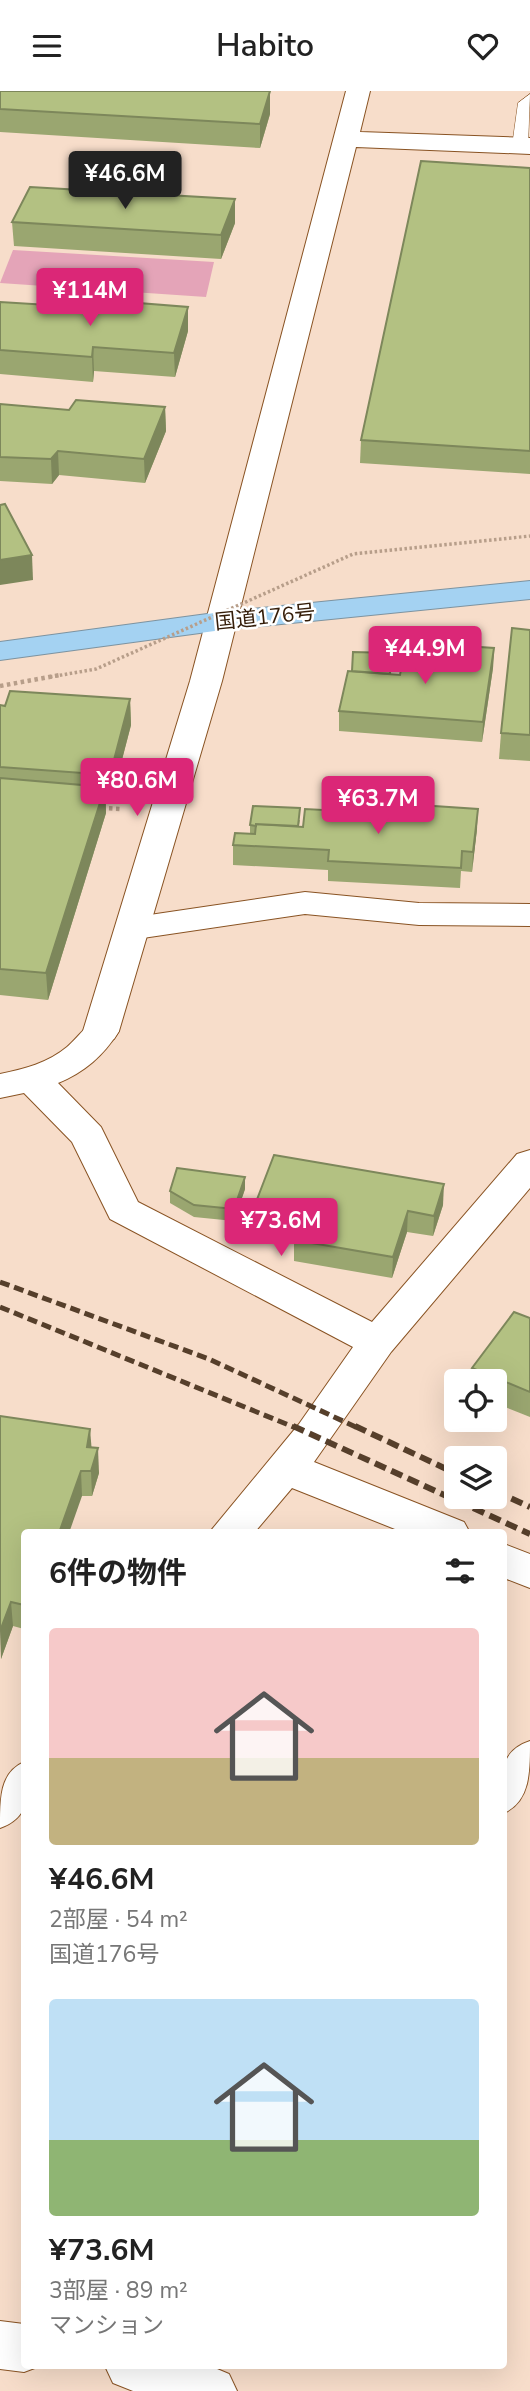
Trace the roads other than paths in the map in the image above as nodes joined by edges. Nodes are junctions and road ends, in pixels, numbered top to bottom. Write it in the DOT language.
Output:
graph roads {
  1 [pos="358,91"];
  2 [pos="530,98"];
  3 [pos="345,139"];
  4 [pos="525,146"];
  5 [pos="530,590"];
  6 [pos="222,621"];
  7 [pos="0,651"];
  8 [pos="530,915"];
  9 [pos="136,928"];
  10 [pos="17,1083"];
  11 [pos="530,1163"];
  12 [pos="377,1342"];
  13 [pos="285,1466"];
  14 [pos="233,1529"];
  15 [pos="439,1529"];
  16 [pos="507,1561"];
  17 [pos="530,1572"];
  18 [pos="530,1759"];
  19 [pos="21,1784"];
  20 [pos="507,1791"];
  21 [pos="0,1809"];
  22 [pos="0,2345"];
  23 [pos="21,2348"];
  24 [pos="141,2369"];
  25 [pos="211,2391"];
  1 -- 3 [label="street"];
  2 -- 4 [label="lane"];
  3 -- 4 [label="street"];
  3 -- 6 [label="street"];
  5 -- 6 [label="highway, 国道176号"];
  6 -- 7 [label="highway, 国道176号"];
  6 -- 9 [label="street"];
  8 -- 9 [label="street"];
  9 -- 10 [label="street"];
  10 -- 12 [label="street"];
  11 -- 12 [label="street"];
  12 -- 13 [label="street"];
  13 -- 14 [label="street"];
  13 -- 15 [label="street"];
  16 -- 17 [label="street"];
  18 -- 20 [label="street"];
  19 -- 21 [label="street"];
  22 -- 23 [label="street"];
  24 -- 25 [label="street"];
}
